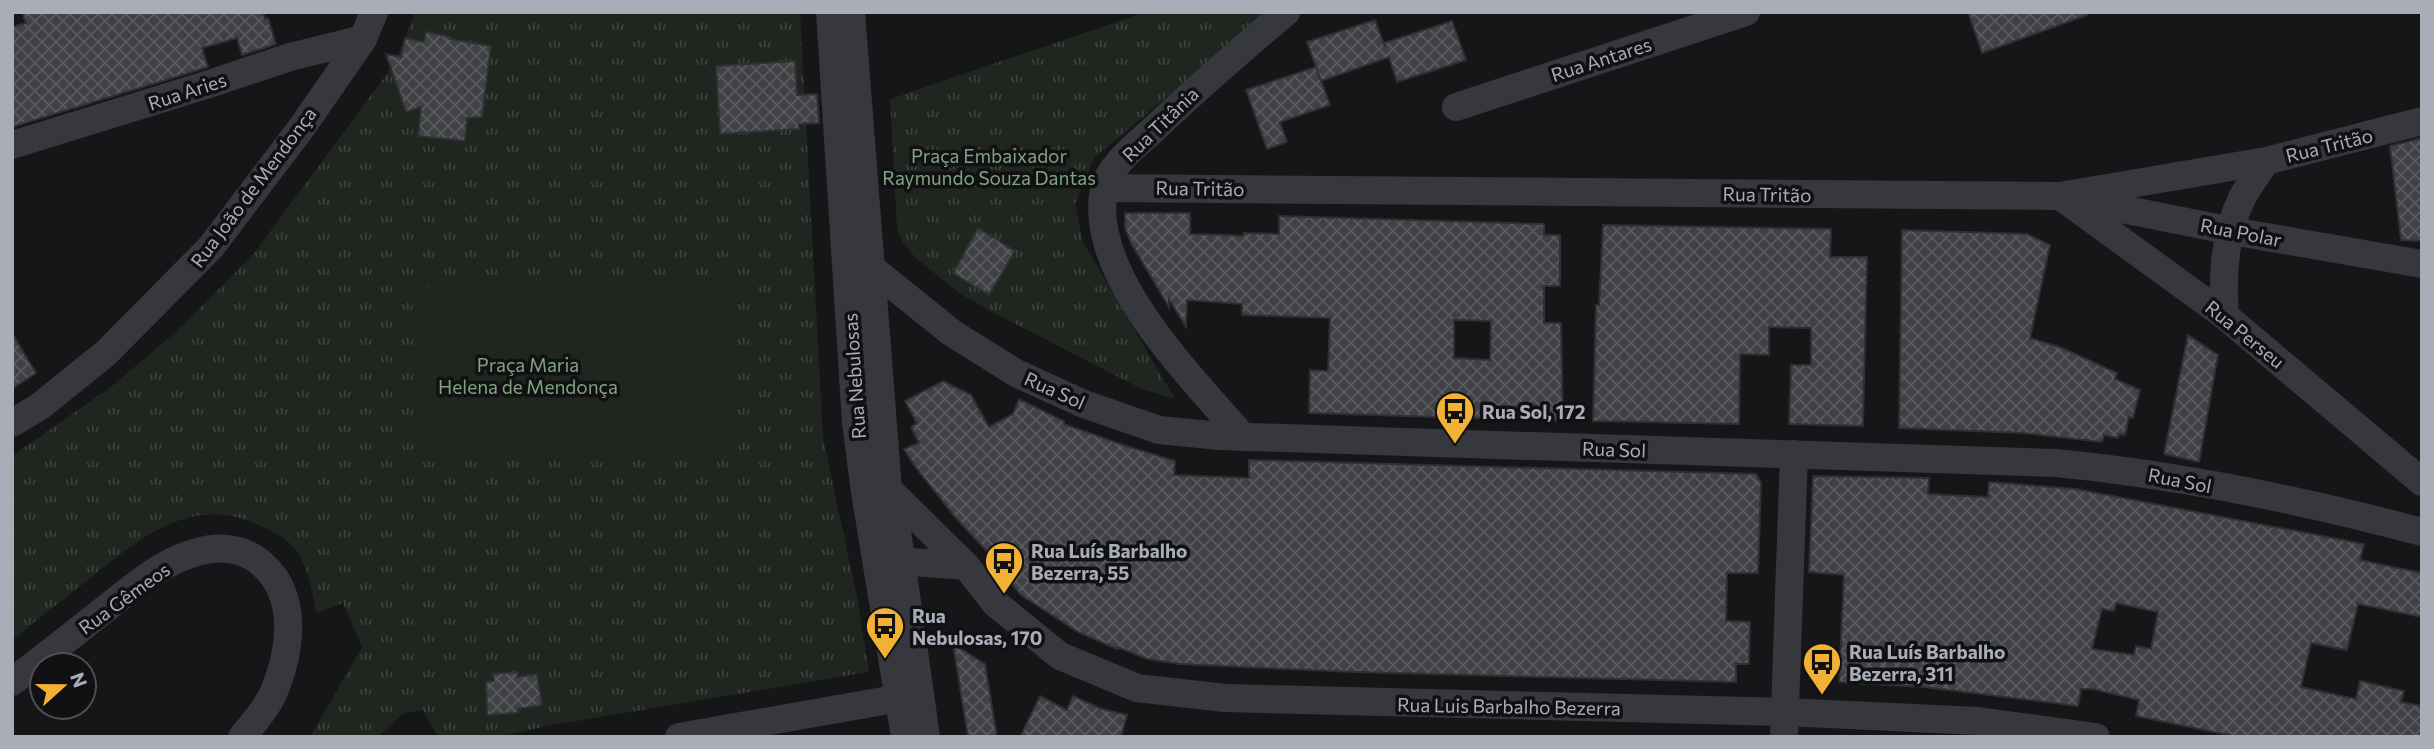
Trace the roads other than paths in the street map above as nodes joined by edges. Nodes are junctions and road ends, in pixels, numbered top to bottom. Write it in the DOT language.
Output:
graph roads {
  1 [pos="374,12"];
  2 [pos="830,12"];
  3 [pos="851,12"];
  4 [pos="1286,12"];
  5 [pos="1746,12"];
  6 [pos="363,39"];
  7 [pos="1456,107"];
  8 [pos="2422,121"];
  9 [pos="12,145"];
  10 [pos="2266,161"];
  11 [pos="1104,188"];
  12 [pos="2060,196"];
  13 [pos="2232,231"];
  14 [pos="2422,264"];
  15 [pos="858,267"];
  16 [pos="2225,316"];
  17 [pos="12,423"];
  18 [pos="1243,436"];
  19 [pos="1794,454"];
  20 [pos="2422,482"];
  21 [pos="876,491"];
  22 [pos="2422,532"];
  23 [pos="889,560"];
  24 [pos="966,566"];
  25 [pos="12,682"];
  26 [pos="910,697"];
  27 [pos="1785,725"];
  28 [pos="242,737"];
  29 [pos="679,737"];
  30 [pos="905,737"];
  31 [pos="926,737"];
  32 [pos="2096,737"];
  1 -- 6 [label="street, Rua João de Mendonça"];
  2 -- 15 [label="street, Rua Nebulosas"];
  3 -- 15 [label="street, Rua Nebulosas"];
  4 -- 11 [label="street, Rua Titânia"];
  5 -- 7 [label="street, Rua Antares"];
  6 -- 9 [label="street, Rua Aries"];
  6 -- 17 [label="street, Rua João de Mendonça"];
  8 -- 10 [label="street, Rua Tritão"];
  10 -- 12 [label="street, Rua Tritão"];
  10 -- 13 [label="street"];
  11 -- 12 [label="street, Rua Tritão"];
  11 -- 18 [label="street"];
  12 -- 13 [label="street, Rua Polar"];
  12 -- 16 [label="street, Rua Perseu"];
  13 -- 14 [label="street, Rua Polar"];
  13 -- 16 [label="street"];
  15 -- 18 [label="street, Rua Sol"];
  15 -- 21 [label="street, Rua Nebulosas"];
  16 -- 20 [label="street, Rua Perseu"];
  18 -- 19 [label="street, Rua Sol"];
  19 -- 22 [label="street, Rua Sol"];
  19 -- 27 [label="street"];
  21 -- 23 [label="street, Rua Nebulosas"];
  21 -- 24 [label="street, Rua Luis Barbalho Bezerra"];
  23 -- 24 [label="street"];
  23 -- 26 [label="street, Rua Nebulosas"];
  24 -- 27 [label="street, Rua Luis Barbalho Bezerra"];
  25 -- 28 [label="street, Rua Gêmeos"];
  26 -- 29 [label="street"];
  26 -- 30 [label="street, Rua Nebulosas"];
  26 -- 31 [label="street, Rua Nebulosas"];
  27 -- 32 [label="street, Rua Luis Barbalho Bezerra"];
}
